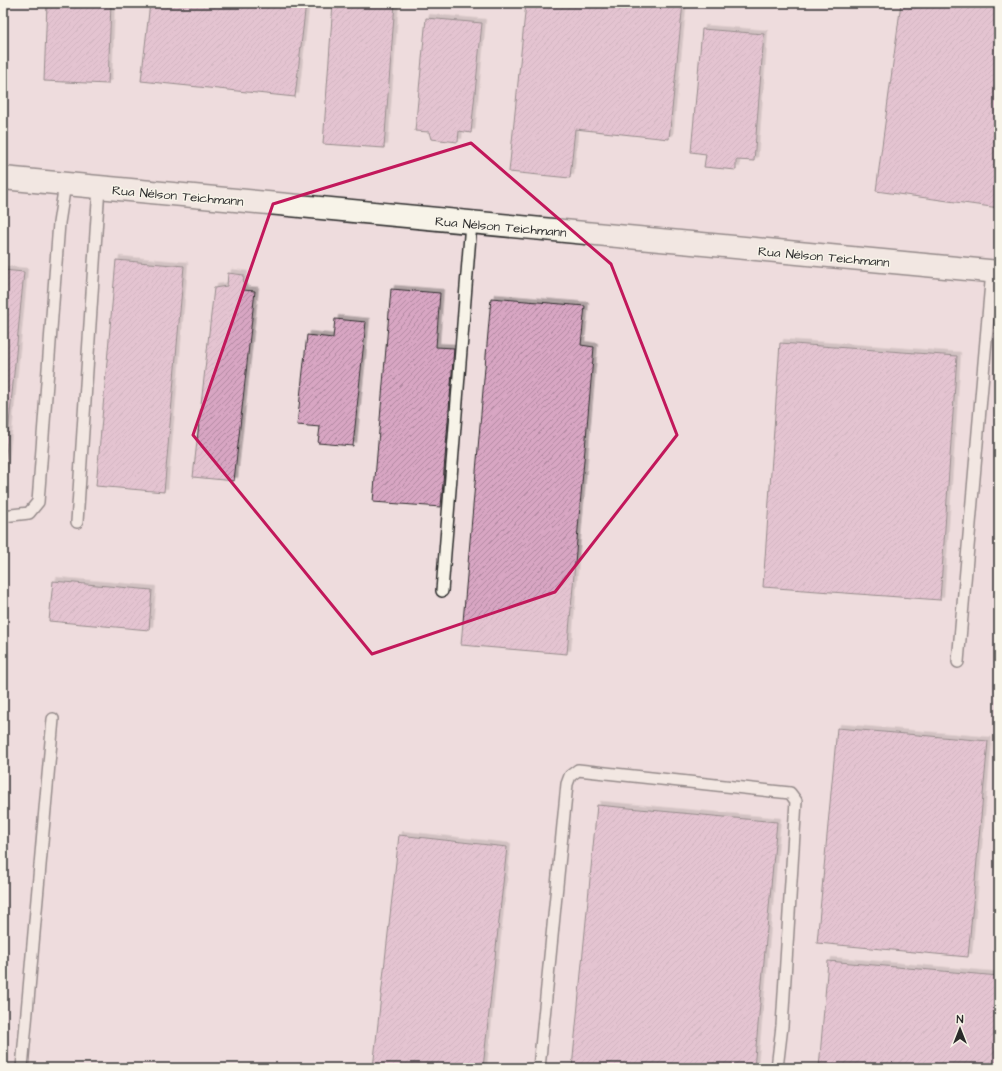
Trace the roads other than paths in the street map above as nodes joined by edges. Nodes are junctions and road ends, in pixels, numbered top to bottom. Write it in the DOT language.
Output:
graph roads {
  1 [pos="3,178"];
  2 [pos="65,184"];
  3 [pos="99,188"];
  4 [pos="471,223"];
  5 [pos="996,272"];
  6 [pos="3,516"];
  7 [pos="78,522"];
  8 [pos="442,591"];
  9 [pos="958,662"];
  10 [pos="53,719"];
  11 [pos="22,1068"];
  12 [pos="539,1068"];
  13 [pos="777,1068"];
  1 -- 2 [label="main road, Rua Nélson Teichmann"];
  2 -- 3 [label="main road, Rua Nélson Teichmann"];
  2 -- 6 [label="lane"];
  3 -- 4 [label="main road, Rua Nélson Teichmann"];
  3 -- 7 [label="lane"];
  4 -- 5 [label="main road, Rua Nélson Teichmann"];
  4 -- 8 [label="lane"];
  5 -- 9 [label="lane"];
  10 -- 11 [label="lane"];
  12 -- 13 [label="lane"];
}
